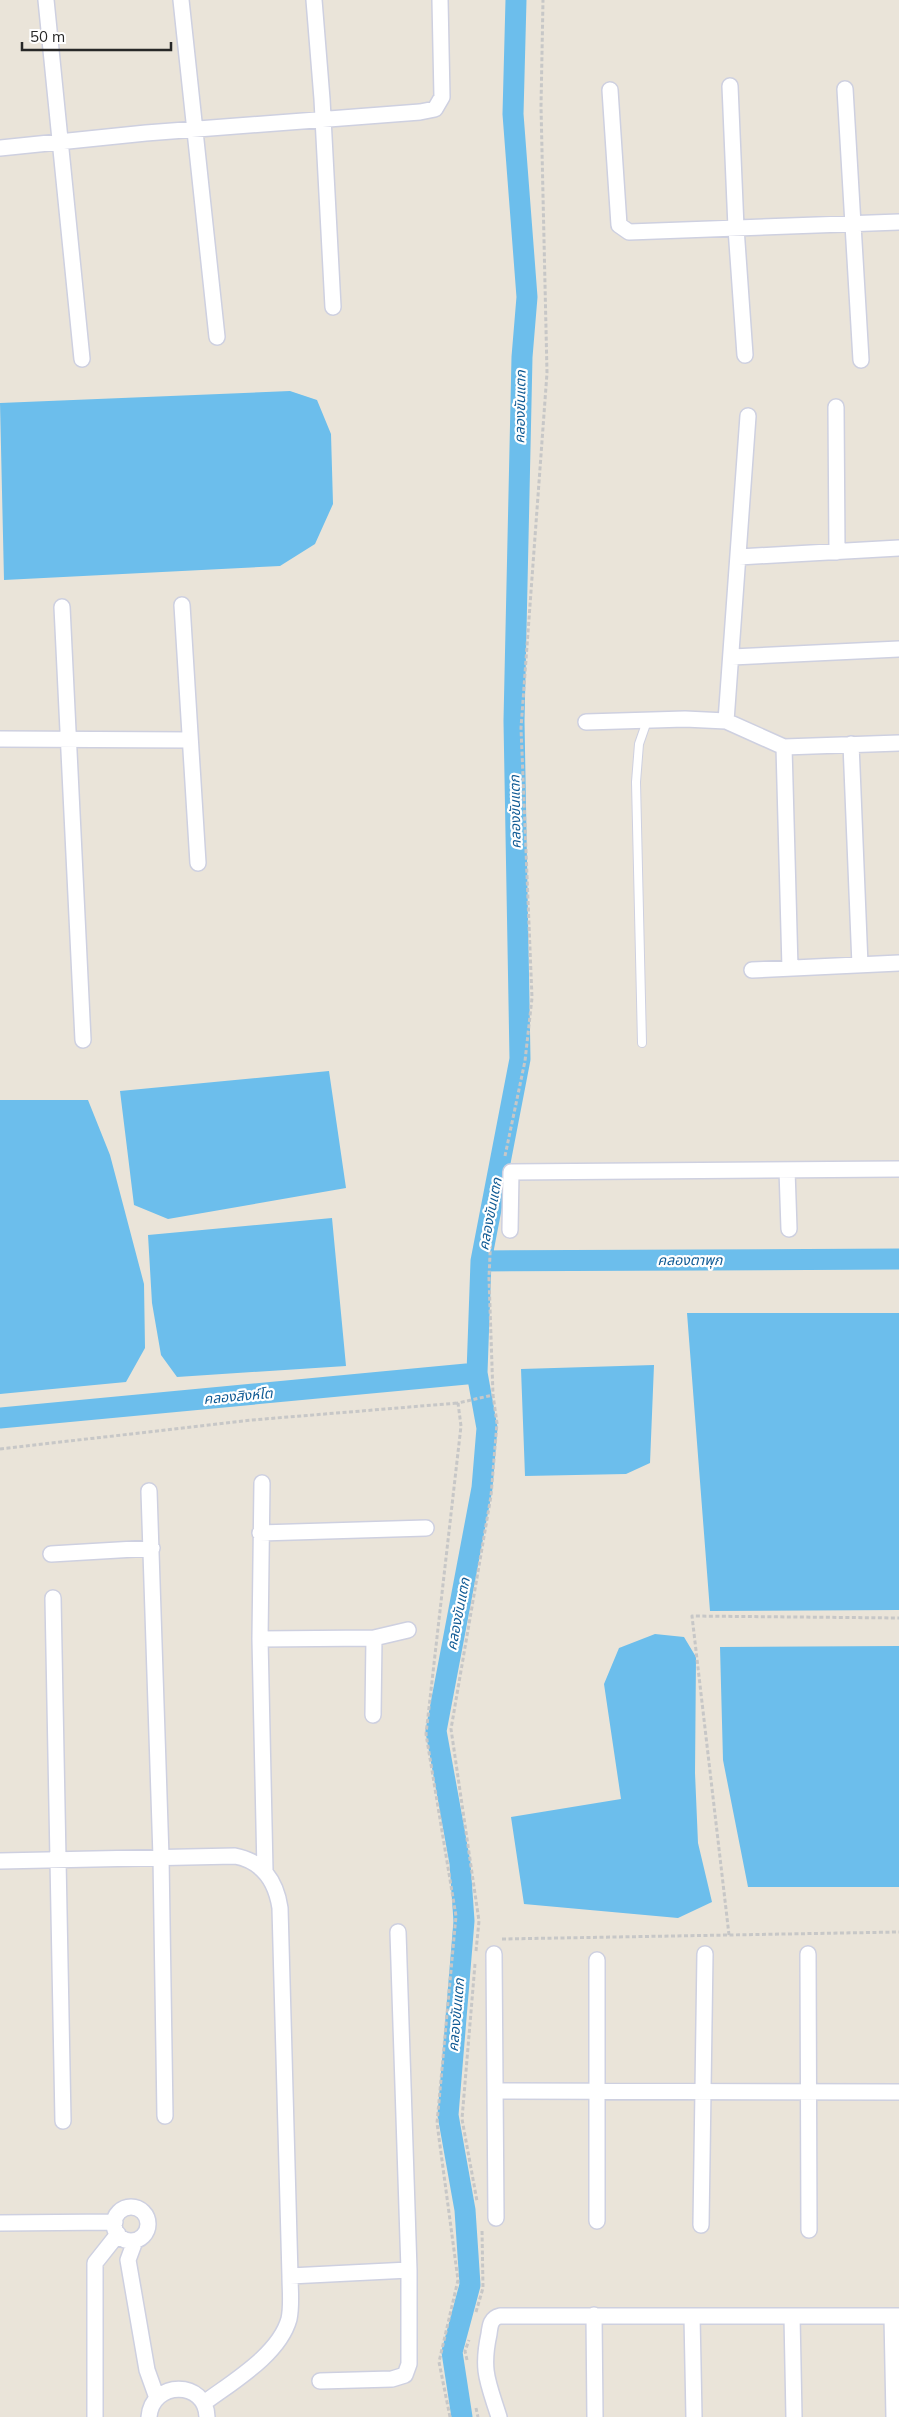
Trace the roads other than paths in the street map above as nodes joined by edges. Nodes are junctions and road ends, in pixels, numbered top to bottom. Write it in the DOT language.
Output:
graph roads {
  1 [pos="46,0"];
  2 [pos="181,0"];
  3 [pos="314,0"];
  4 [pos="440,0"];
  5 [pos="730,86"];
  6 [pos="845,89"];
  7 [pos="610,90"];
  8 [pos="323,120"];
  9 [pos="195,130"];
  10 [pos="60,142"];
  11 [pos="0,148"];
  12 [pos="899,222"];
  13 [pos="853,223"];
  14 [pos="736,228"];
  15 [pos="333,307"];
  16 [pos="217,337"];
  17 [pos="745,355"];
  18 [pos="82,360"];
  19 [pos="861,360"];
  20 [pos="836,407"];
  21 [pos="748,416"];
  22 [pos="899,548"];
  23 [pos="837,552"];
  24 [pos="739,557"];
  25 [pos="182,605"];
  26 [pos="62,607"];
  27 [pos="899,649"];
  28 [pos="732,657"];
  29 [pos="647,721"];
  30 [pos="726,721"];
  31 [pos="586,722"];
  32 [pos="0,739"];
  33 [pos="68,739"];
  34 [pos="190,740"];
  35 [pos="899,742"];
  36 [pos="851,744"];
  37 [pos="784,747"];
  38 [pos="198,863"];
  39 [pos="899,963"];
  40 [pos="860,964"];
  41 [pos="790,968"];
  42 [pos="752,970"];
  43 [pos="83,1040"];
  44 [pos="642,1043"];
  45 [pos="899,1169"];
  46 [pos="787,1170"];
  47 [pos="789,1229"];
  48 [pos="510,1230"];
  49 [pos="262,1483"];
  50 [pos="150,1491"];
  51 [pos="426,1528"];
  52 [pos="260,1533"];
  53 [pos="152,1548"];
  54 [pos="51,1554"];
  55 [pos="53,1598"];
  56 [pos="408,1630"];
  57 [pos="374,1638"];
  58 [pos="260,1639"];
  59 [pos="373,1715"];
  60 [pos="161,1857"];
  61 [pos="58,1859"];
  62 [pos="0,1861"];
  63 [pos="265,1871"];
  64 [pos="398,1932"];
  65 [pos="494,1947"];
  66 [pos="705,1954"];
  67 [pos="808,1954"];
  68 [pos="597,1960"];
  69 [pos="495,2091"];
  70 [pos="597,2092"];
  71 [pos="703,2092"];
  72 [pos="809,2092"];
  73 [pos="899,2092"];
  74 [pos="165,2116"];
  75 [pos="62,2122"];
  76 [pos="496,2218"];
  77 [pos="597,2221"];
  78 [pos="0,2223"];
  79 [pos="701,2225"];
  80 [pos="116,2228"];
  81 [pos="809,2230"];
  82 [pos="135,2241"];
  83 [pos="409,2270"];
  84 [pos="290,2276"];
  85 [pos="594,2316"];
  86 [pos="692,2316"];
  87 [pos="792,2316"];
  88 [pos="896,2316"];
  89 [pos="320,2381"];
  90 [pos="157,2398"];
  91 [pos="206,2410"];
  92 [pos="95,2417"];
  93 [pos="149,2417"];
  94 [pos="498,2417"];
  95 [pos="595,2417"];
  96 [pos="694,2417"];
  97 [pos="794,2417"];
  98 [pos="894,2417"];
  1 -- 10 [label="street"];
  2 -- 9 [label="street"];
  3 -- 8 [label="street"];
  4 -- 8 [label="street"];
  5 -- 14 [label="street"];
  6 -- 13 [label="street"];
  7 -- 14 [label="street"];
  8 -- 9 [label="street"];
  8 -- 15 [label="street"];
  9 -- 10 [label="street"];
  9 -- 16 [label="street"];
  10 -- 11 [label="street"];
  10 -- 18 [label="street"];
  12 -- 13 [label="street"];
  13 -- 14 [label="street"];
  13 -- 19 [label="street"];
  14 -- 17 [label="street"];
  20 -- 23 [label="street"];
  21 -- 24 [label="street"];
  22 -- 23 [label="street"];
  23 -- 24 [label="street"];
  24 -- 28 [label="street"];
  25 -- 34 [label="street"];
  26 -- 33 [label="street"];
  27 -- 28 [label="street"];
  28 -- 30 [label="street"];
  29 -- 30 [label="street"];
  29 -- 31 [label="street"];
  29 -- 44 [label="lane"];
  30 -- 37 [label="street"];
  32 -- 33 [label="street"];
  33 -- 34 [label="street"];
  33 -- 43 [label="street"];
  34 -- 38 [label="street"];
  35 -- 36 [label="street"];
  36 -- 37 [label="street"];
  36 -- 40 [label="street"];
  37 -- 41 [label="street"];
  39 -- 40 [label="street"];
  40 -- 41 [label="street"];
  41 -- 42 [label="street"];
  45 -- 46 [label="street"];
  46 -- 47 [label="street"];
  46 -- 48 [label="street"];
  49 -- 52 [label="street"];
  50 -- 53 [label="street"];
  51 -- 52 [label="street"];
  52 -- 58 [label="street"];
  53 -- 54 [label="street"];
  53 -- 60 [label="street"];
  55 -- 61 [label="street"];
  56 -- 57 [label="street"];
  57 -- 58 [label="street"];
  57 -- 59 [label="street"];
  58 -- 63 [label="street"];
  60 -- 61 [label="street"];
  60 -- 63 [label="street"];
  60 -- 74 [label="street"];
  61 -- 62 [label="street"];
  61 -- 75 [label="street"];
  63 -- 84 [label="street"];
  64 -- 83 [label="street"];
  65 -- 69 [label="street"];
  66 -- 71 [label="street"];
  67 -- 72 [label="street"];
  68 -- 70 [label="street"];
  69 -- 70 [label="street"];
  69 -- 76 [label="street"];
  70 -- 71 [label="street"];
  70 -- 77 [label="street"];
  71 -- 72 [label="street"];
  71 -- 79 [label="street"];
  72 -- 73 [label="street"];
  72 -- 81 [label="street"];
  78 -- 80 [label="street"];
  80 -- 82 [label="street"];
  80 -- 82 [label="street"];
  80 -- 92 [label="street"];
  82 -- 90 [label="street"];
  83 -- 84 [label="street"];
  83 -- 89 [label="street"];
  84 -- 91 [label="street"];
  85 -- 86 [label="street"];
  85 -- 94 [label="street"];
  85 -- 95 [label="street"];
  86 -- 87 [label="street"];
  86 -- 96 [label="street"];
  87 -- 88 [label="street"];
  87 -- 97 [label="street"];
  88 -- 98 [label="street"];
  90 -- 91 [label="street"];
  90 -- 93 [label="street"];
}
